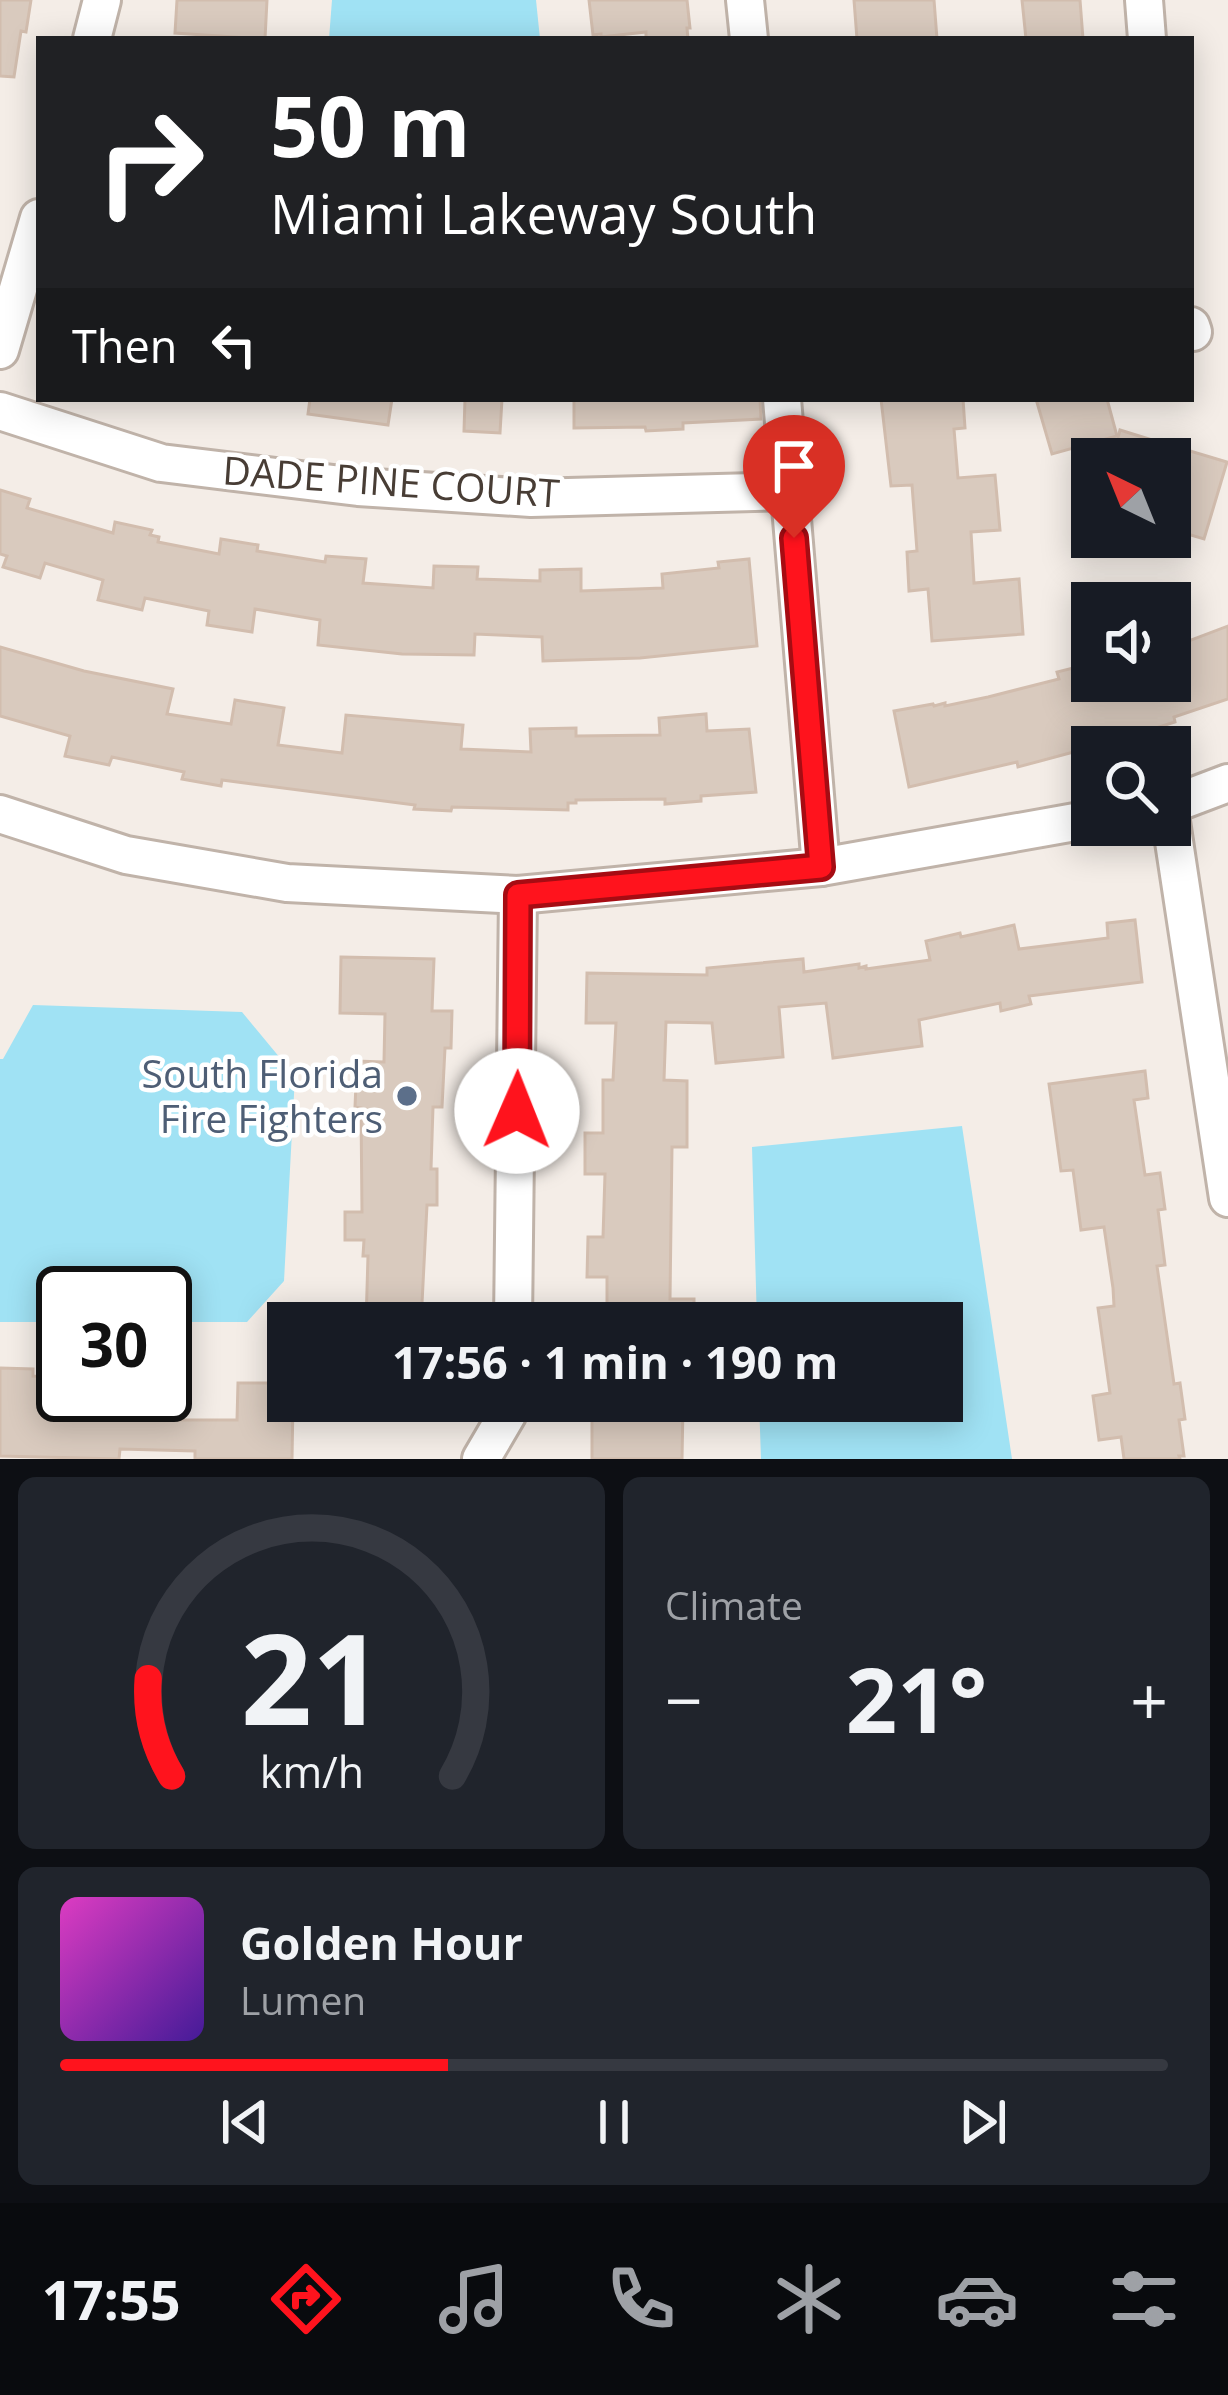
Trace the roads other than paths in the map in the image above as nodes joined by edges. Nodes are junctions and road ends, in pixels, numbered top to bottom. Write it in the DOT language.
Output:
graph roads {
  1 [pos="102,0"];
  2 [pos="746,0"];
  3 [pos="1144,0"];
  4 [pos="93,36"];
  5 [pos="749,36"];
  6 [pos="1147,36"];
  7 [pos="36,228"];
  8 [pos="0,350"];
  9 [pos="782,402"];
  10 [pos="0,412"];
  11 [pos="790,491"];
  12 [pos="1228,783"];
  13 [pos="1191,797"];
  14 [pos="0,814"];
  15 [pos="1071,823"];
  16 [pos="1175,846"];
  17 [pos="821,867"];
  18 [pos="518,895"];
  19 [pos="1228,1198"];
  20 [pos="513,1302"];
  21 [pos="503,1422"];
  22 [pos="481,1459"];
  1 -- 4 [label="street"];
  2 -- 5 [label="street"];
  3 -- 6 [label="street"];
  7 -- 8 [label="street"];
  9 -- 11 [label="street"];
  10 -- 11 [label="street, DADE PINE COURT"];
  11 -- 17 [label="street"];
  12 -- 13 [label="street"];
  14 -- 18 [label="street"];
  15 -- 17 [label="street"];
  16 -- 19 [label="street"];
  17 -- 18 [label="street"];
  18 -- 20 [label="street"];
  21 -- 22 [label="street"];
}
